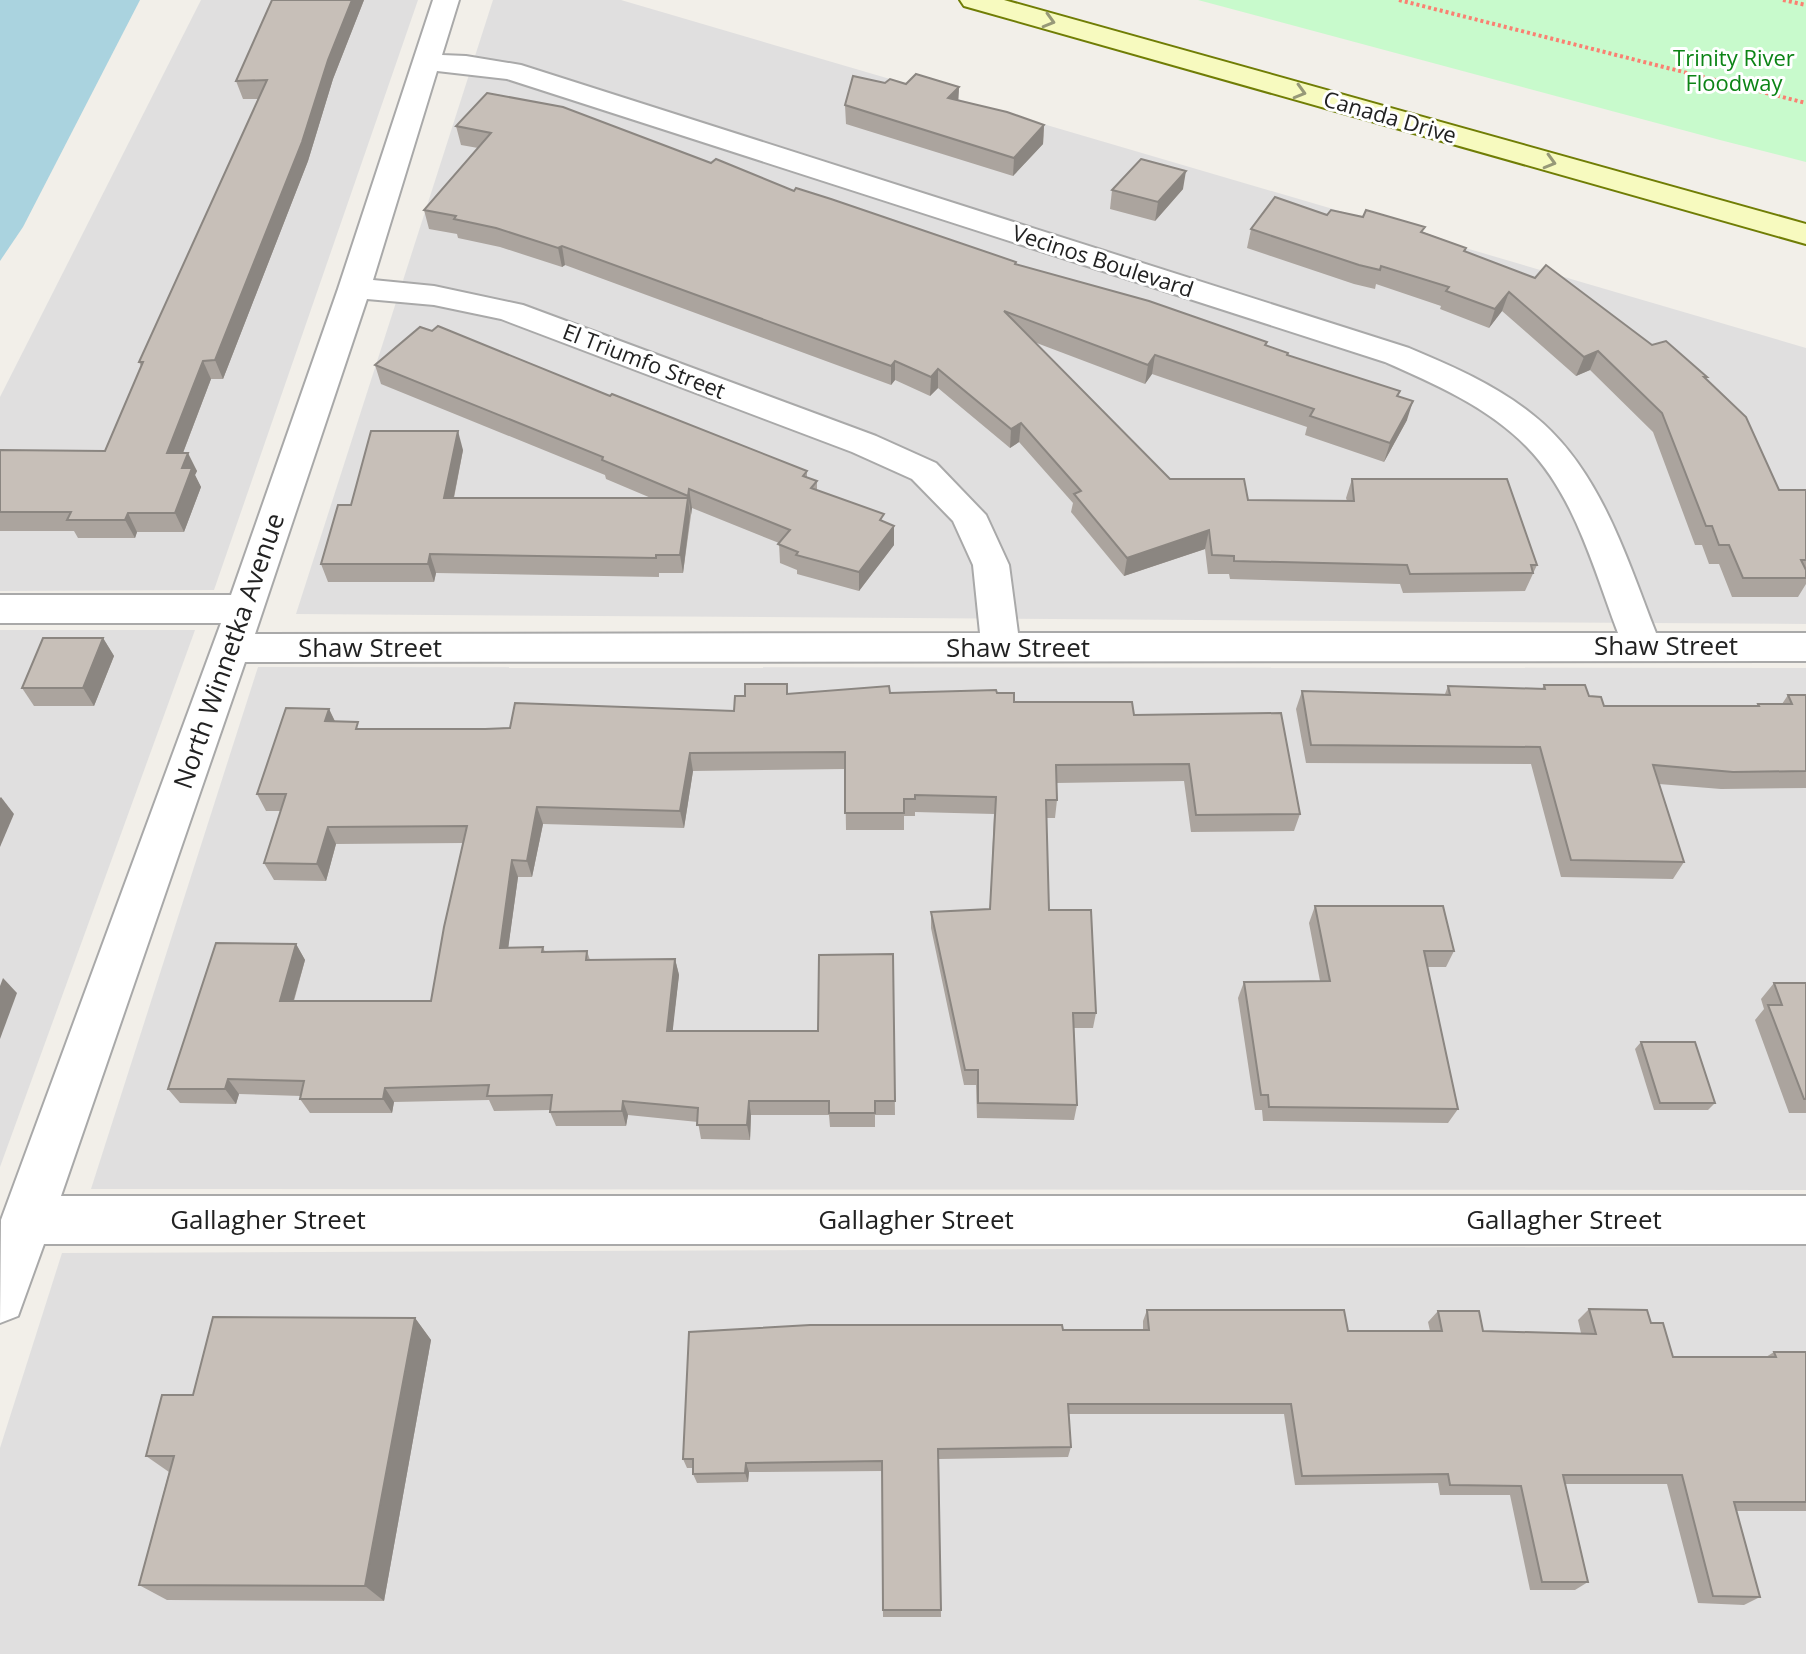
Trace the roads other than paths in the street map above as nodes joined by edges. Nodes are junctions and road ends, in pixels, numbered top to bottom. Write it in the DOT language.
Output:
graph roads {
  1 [pos="446,0"];
  2 [pos="974,0"];
  3 [pos="1061,0"];
  4 [pos="426,63"];
  5 [pos="1806,206"];
  6 [pos="1806,234"];
  7 [pos="354,289"];
  8 [pos="0,609"];
  9 [pos="245,609"];
  10 [pos="1642,646"];
  11 [pos="1806,647"];
  12 [pos="231,648"];
  13 [pos="1001,648"];
  14 [pos="26,1220"];
  15 [pos="1806,1220"];
  16 [pos="0,1298"];
  1 -- 4 [label="street, North Winnetka Avenue"];
  2 -- 6 [label="street, Canada Drive, one-way"];
  3 -- 5 [label="street, Canada Drive"];
  4 -- 7 [label="street, North Winnetka Avenue"];
  4 -- 10 [label="street, Vecinos Boulevard"];
  7 -- 9 [label="street, North Winnetka Avenue"];
  7 -- 13 [label="street, El Triumfo Street"];
  8 -- 9 [label="street"];
  9 -- 12 [label="street, North Winnetka Avenue"];
  10 -- 11 [label="street, Shaw Street"];
  10 -- 13 [label="street, Shaw Street"];
  12 -- 13 [label="street, Shaw Street"];
  12 -- 14 [label="street, North Winnetka Avenue"];
  14 -- 15 [label="street, Gallagher Street"];
  14 -- 16 [label="street, North Winnetka Avenue"];
}
